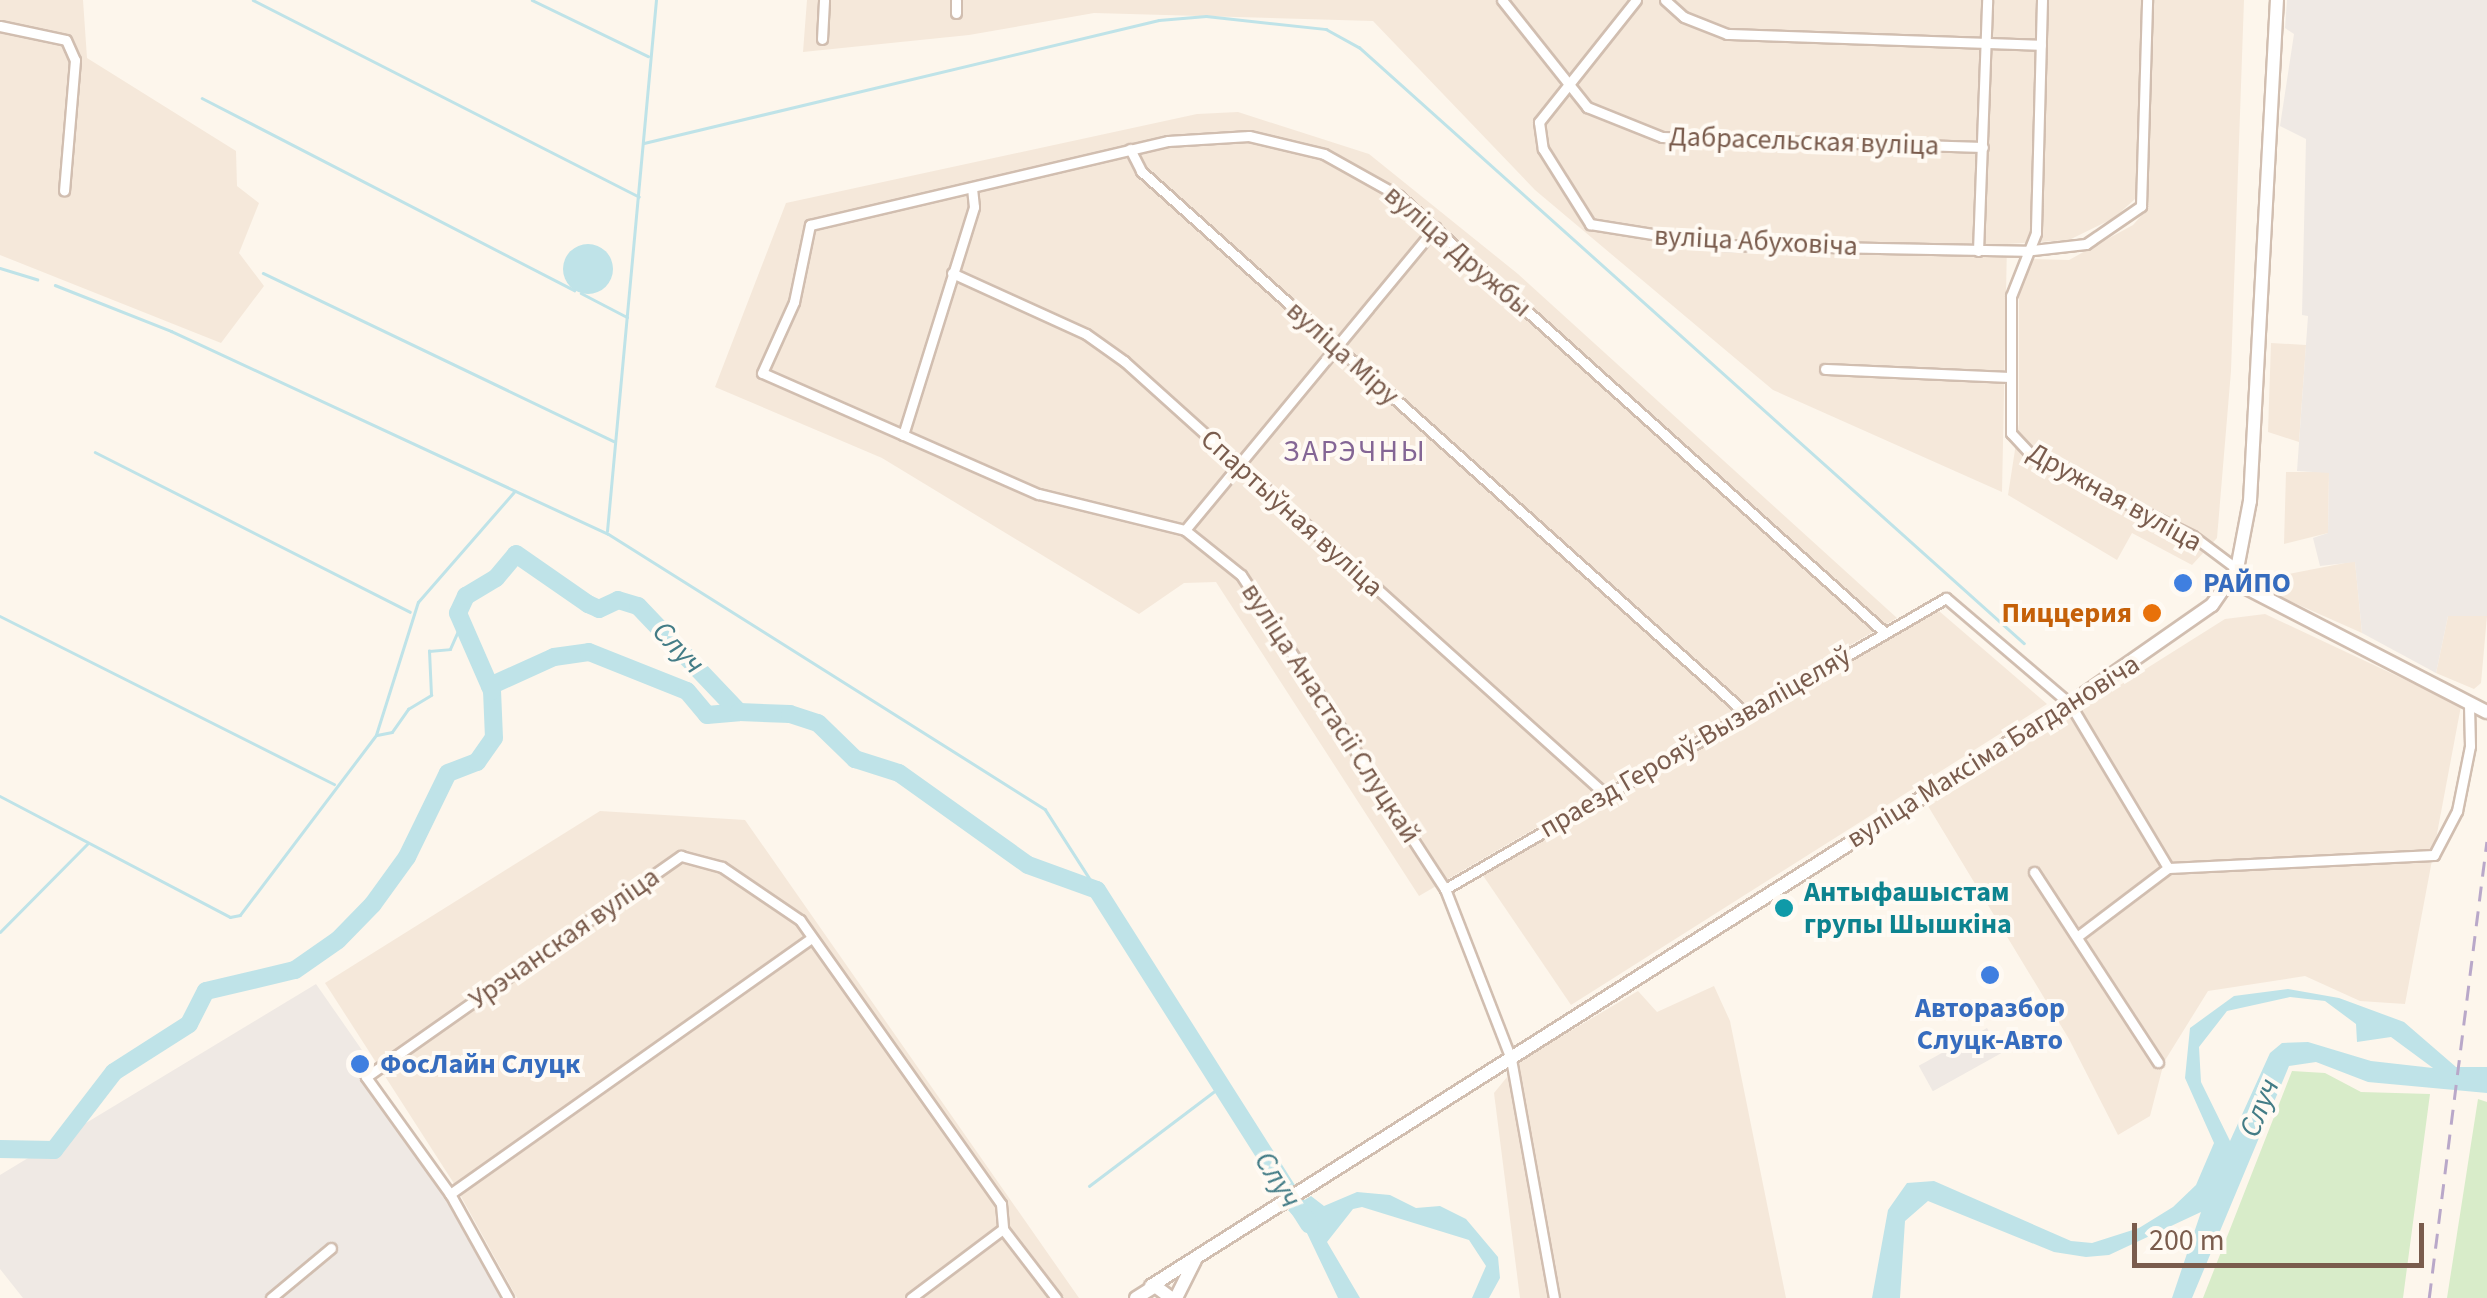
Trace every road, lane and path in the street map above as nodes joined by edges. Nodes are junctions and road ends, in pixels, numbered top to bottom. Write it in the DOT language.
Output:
graph roads {
  1 [pos="824,0"];
  2 [pos="956,0"];
  3 [pos="1502,0"];
  4 [pos="1636,0"];
  5 [pos="1665,0"];
  6 [pos="1987,0"];
  7 [pos="2042,0"];
  8 [pos="2147,0"];
  9 [pos="2276,0"];
  10 [pos="956,12"];
  11 [pos="0,26"];
  12 [pos="822,39"];
  13 [pos="1986,43"];
  14 [pos="2041,45"];
  15 [pos="1563,85"];
  16 [pos="1983,147"];
  17 [pos="1130,150"];
  18 [pos="972,189"];
  19 [pos="64,191"];
  20 [pos="1436,227"];
  21 [pos="1978,250"];
  22 [pos="2024,252"];
  23 [pos="952,273"];
  24 [pos="1337,347"];
  25 [pos="1825,368"];
  26 [pos="762,373"];
  27 [pos="2010,377"];
  28 [pos="904,435"];
  29 [pos="1238,465"];
  30 [pos="1185,530"];
  31 [pos="2234,574"];
  32 [pos="1884,632"];
  33 [pos="2070,704"];
  34 [pos="2469,704"];
  35 [pos="1744,712"];
  36 [pos="2487,712"];
  37 [pos="1604,794"];
  38 [pos="2168,868"];
  39 [pos="2034,872"];
  40 [pos="1446,889"];
  41 [pos="2078,936"];
  42 [pos="811,938"];
  43 [pos="1510,1059"];
  44 [pos="2158,1062"];
  45 [pos="450,1194"];
  46 [pos="1003,1229"];
  47 [pos="331,1248"];
  48 [pos="1200,1253"];
  49 [pos="1139,1294"];
  50 [pos="271,1298"];
  51 [pos="508,1298"];
  52 [pos="910,1298"];
  53 [pos="1056,1298"];
  54 [pos="1173,1298"];
  55 [pos="1554,1298"];
  1 -- 12 [label="street"];
  2 -- 10 [label="street"];
  3 -- 15 [label="street, Дабрасельская вуліца"];
  4 -- 15 [label="street"];
  5 -- 13 [label="street"];
  6 -- 13 [label="street"];
  7 -- 14 [label="street, Дружная вуліца"];
  8 -- 22 [label="street, вуліца Абуховіча"];
  9 -- 31 [label="main road, вуліца Максіма Багдановіча"];
  11 -- 19 [label="street"];
  13 -- 14 [label="street"];
  13 -- 16 [label="street"];
  14 -- 22 [label="street, Дружная вуліца"];
  15 -- 16 [label="street, Дабрасельская вуліца"];
  15 -- 21 [label="street, вуліца Абуховіча"];
  16 -- 21 [label="street"];
  17 -- 18 [label="street, вуліца Дружбы"];
  17 -- 20 [label="street, вуліца Дружбы"];
  17 -- 24 [label="street, вуліца Міру"];
  18 -- 23 [label="street"];
  18 -- 26 [label="street, вуліца Дружбы"];
  20 -- 24 [label="street"];
  20 -- 32 [label="street, вуліца Дружбы"];
  21 -- 22 [label="street, вуліца Абуховіча"];
  22 -- 27 [label="street, Дружная вуліца"];
  23 -- 28 [label="street"];
  23 -- 29 [label="street, Спартыўная вуліца"];
  24 -- 29 [label="street"];
  24 -- 35 [label="street, вуліца Міру"];
  25 -- 27 [label="street"];
  26 -- 28 [label="street, вуліца Анастасіі Слуцкай"];
  27 -- 31 [label="street, Дружная вуліца"];
  28 -- 30 [label="street, вуліца Анастасіі Слуцкай"];
  29 -- 30 [label="street"];
  29 -- 37 [label="street, Спартыўная вуліца"];
  30 -- 40 [label="street, вуліца Анастасіі Слуцкай"];
  31 -- 33 [label="main road, вуліца Максіма Багдановіча"];
  31 -- 34 [label="main road"];
  32 -- 33 [label="street, праезд Герояў-Вызваліцеляў"];
  32 -- 35 [label="street, праезд Герояў-Вызваліцеляў"];
  33 -- 38 [label="street"];
  33 -- 43 [label="main road, вуліца Максіма Багдановіча"];
  34 -- 36 [label="main road"];
  34 -- 38 [label="street"];
  35 -- 37 [label="street, праезд Герояў-Вызваліцеляў"];
  37 -- 40 [label="street, праезд Герояў-Вызваліцеляў"];
  38 -- 41 [label="street"];
  39 -- 41 [label="street"];
  40 -- 43 [label="street, вуліца Анастасіі Слуцкай"];
  41 -- 44 [label="street"];
  42 -- 45 [label="street"];
  42 -- 45 [label="street, Урэчанская вуліца"];
  42 -- 46 [label="street, Урэчанская вуліца"];
  43 -- 48 [label="main road, вуліца Максіма Багдановіча"];
  43 -- 55 [label="street, вуліца Анастасіі Слуцкай"];
  45 -- 51 [label="street"];
  46 -- 52 [label="street"];
  46 -- 53 [label="street, Урэчанская вуліца"];
  47 -- 50 [label="street"];
  48 -- 49 [label="main road, вуліца Максіма Багдановіча"];
  48 -- 54 [label="main road"];
  49 -- 54 [label="main road"];
}
